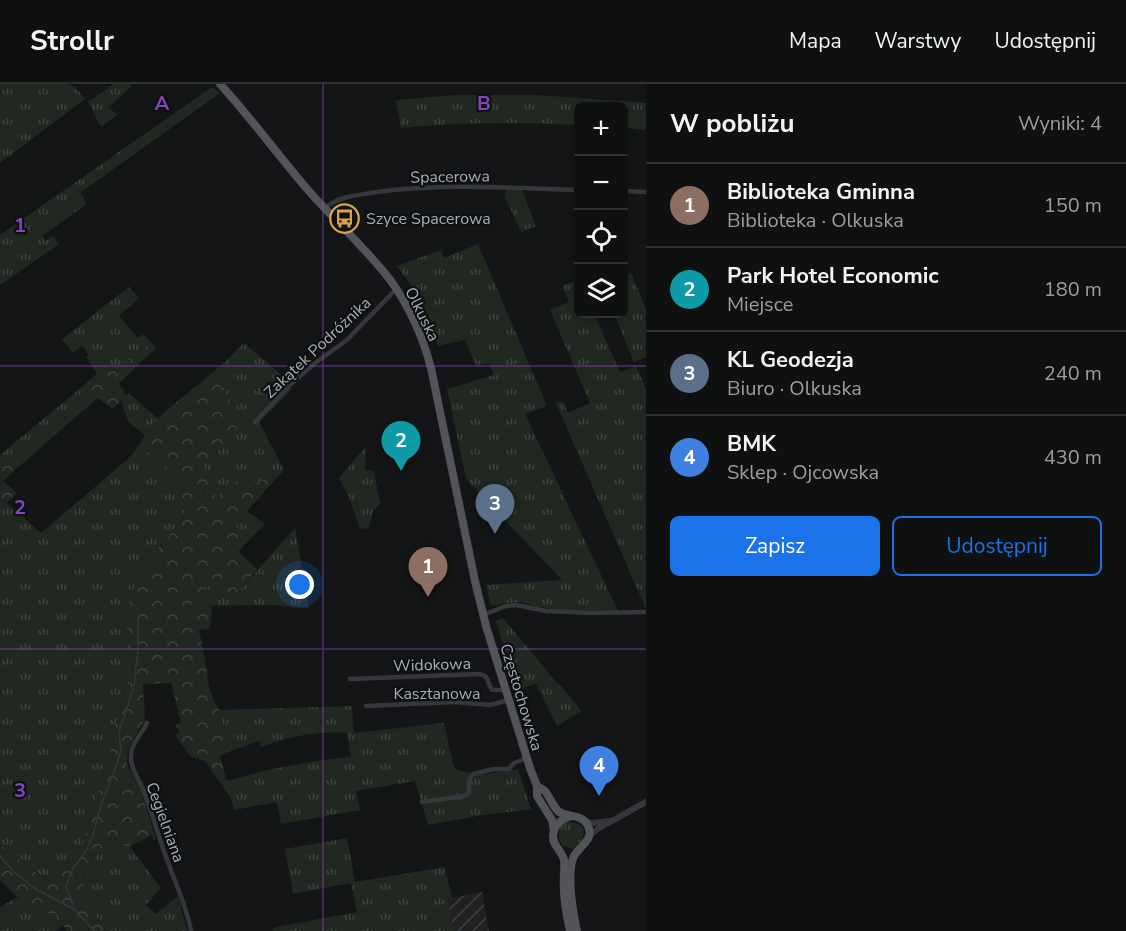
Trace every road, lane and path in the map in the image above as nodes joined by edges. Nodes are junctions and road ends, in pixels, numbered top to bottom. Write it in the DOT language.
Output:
graph roads {
  1 [pos="220,84"];
  2 [pos="574,190"];
  3 [pos="628,191"];
  4 [pos="646,192"];
  5 [pos="325,208"];
  6 [pos="396,289"];
  7 [pos="255,422"];
  8 [pos="646,612"];
  9 [pos="483,615"];
  10 [pos="350,679"];
  11 [pos="506,690"];
  12 [pos="509,700"];
  13 [pos="366,706"];
  14 [pos="147,723"];
  15 [pos="527,758"];
  16 [pos="537,786"];
  17 [pos="422,802"];
  18 [pos="646,802"];
  19 [pos="573,816"];
  20 [pos="612,820"];
  21 [pos="585,822"];
  22 [pos="554,831"];
  23 [pos="589,837"];
  24 [pos="558,849"];
  25 [pos="579,851"];
  26 [pos="191,931"];
  27 [pos="570,931"];
  28 [pos="577,931"];
  1 -- 5 [label="main road, Olkuska"];
  2 -- 5 [label="street, Spacerowa"];
  3 -- 4 [label="street"];
  5 -- 6 [label="main road, Olkuska"];
  6 -- 7 [label="street, Zakątek Podróżnika"];
  6 -- 9 [label="main road, Olkuska"];
  8 -- 9 [label="street"];
  9 -- 11 [label="main road, Częstochowska"];
  10 -- 11 [label="street, Widokowa"];
  11 -- 12 [label="main road, Częstochowska"];
  12 -- 13 [label="street, Kasztanowa"];
  12 -- 15 [label="main road, Częstochowska"];
  14 -- 26 [label="street, Cegielniana"];
  15 -- 16 [label="main road, Częstochowska"];
  15 -- 17 [label="street"];
  16 -- 19 [label="main road, Częstochowska"];
  16 -- 22 [label="main road, Częstochowska"];
  18 -- 20 [label="street"];
  19 -- 21 [label="main road"];
  19 -- 22 [label="main road"];
  20 -- 21 [label="street"];
  20 -- 23 [label="street"];
  21 -- 23 [label="main road"];
  22 -- 24 [label="main road"];
  23 -- 25 [label="main road"];
  24 -- 25 [label="main road"];
  24 -- 27 [label="main road"];
  25 -- 28 [label="main road"];
}
